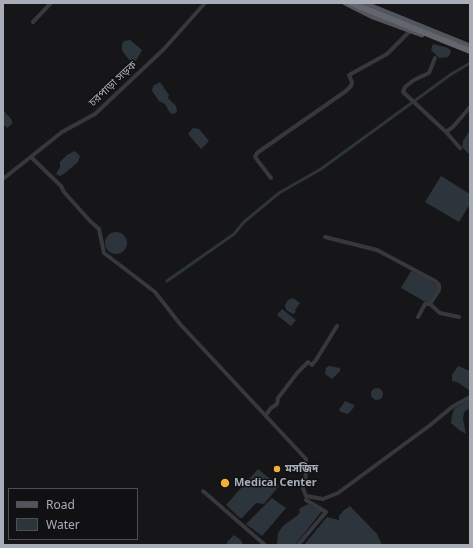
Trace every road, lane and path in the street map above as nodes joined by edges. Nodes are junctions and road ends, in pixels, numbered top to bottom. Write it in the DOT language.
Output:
graph roads {
  1 [pos="51,3"];
  2 [pos="205,3"];
  3 [pos="345,3"];
  4 [pos="351,3"];
  5 [pos="359,3"];
  6 [pos="364,3"];
  7 [pos="33,22"];
  8 [pos="411,30"];
  9 [pos="470,46"];
  10 [pos="470,52"];
  11 [pos="435,58"];
  12 [pos="470,107"];
  13 [pos="446,132"];
  14 [pos="460,148"];
  15 [pos="32,158"];
  16 [pos="271,178"];
  17 [pos="3,179"];
  18 [pos="325,237"];
  19 [pos="430,304"];
  20 [pos="418,317"];
  21 [pos="459,317"];
  22 [pos="337,326"];
  23 [pos="470,397"];
  24 [pos="266,415"];
  25 [pos="203,491"];
  26 [pos="306,500"];
  27 [pos="264,545"];
  28 [pos="298,545"];
  1 -- 7 [label="street"];
  2 -- 15 [label="street, চরপাড়া সড়ক"];
  3 -- 8 [label="main road"];
  4 -- 10 [label="highway"];
  5 -- 9 [label="highway"];
  6 -- 9 [label="main road"];
  8 -- 10 [label="main road"];
  8 -- 16 [label="street"];
  11 -- 13 [label="street"];
  12 -- 13 [label="street"];
  13 -- 14 [label="street"];
  15 -- 17 [label="street, চরপাড়া সড়ক"];
  15 -- 24 [label="street"];
  18 -- 19 [label="street"];
  19 -- 20 [label="street"];
  19 -- 21 [label="street"];
  22 -- 24 [label="street"];
  23 -- 24 [label="street"];
  25 -- 27 [label="street"];
  26 -- 28 [label="street"];
}
